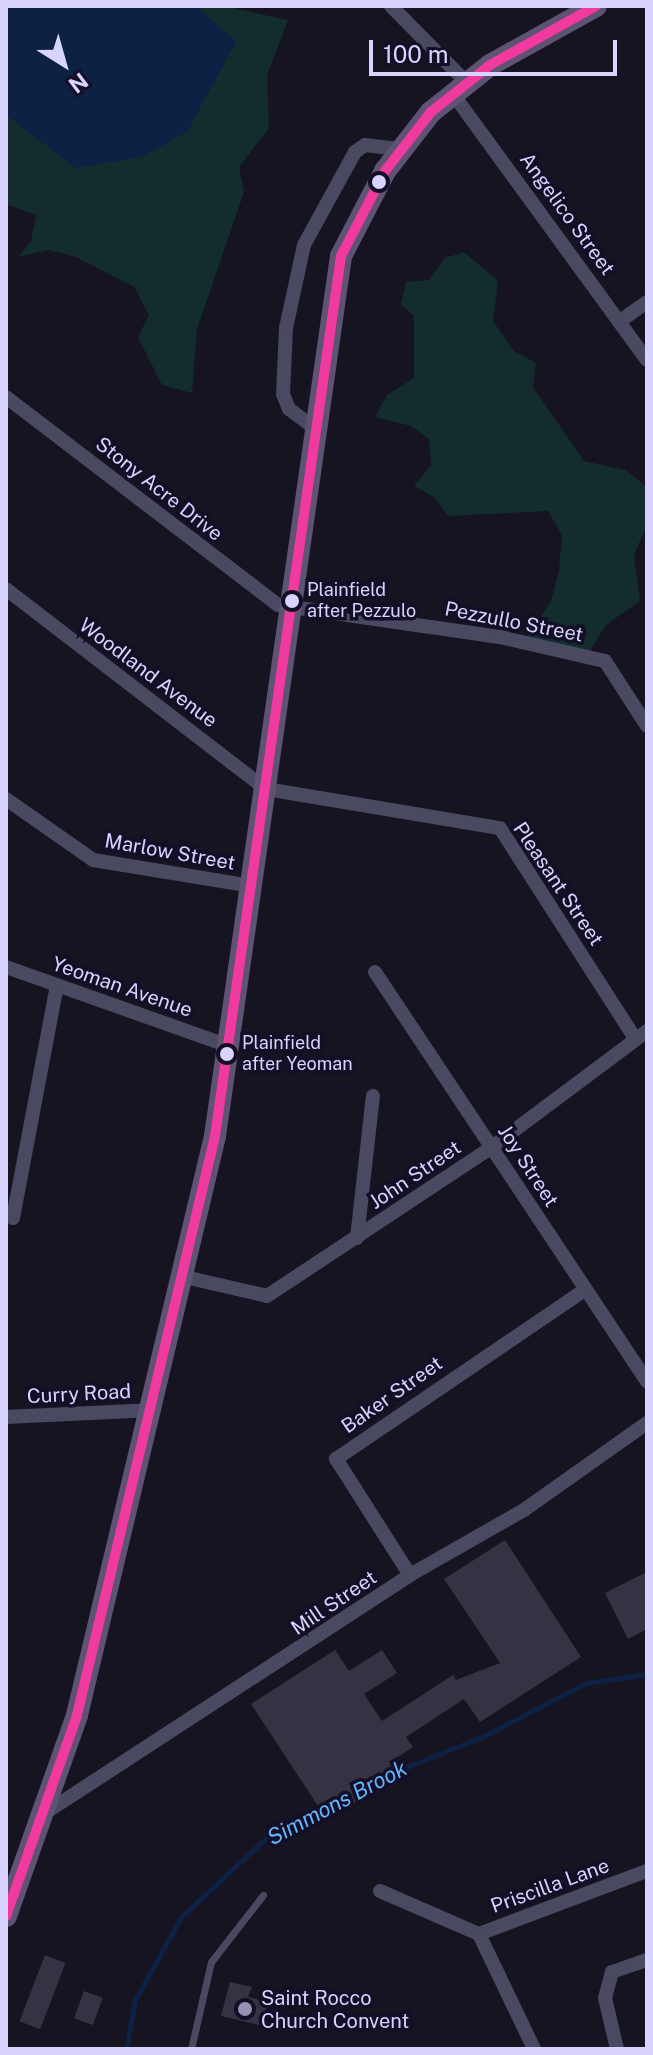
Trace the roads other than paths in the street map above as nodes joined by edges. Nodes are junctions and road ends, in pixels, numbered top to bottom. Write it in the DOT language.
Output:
graph roads {
  1 [pos="391,6"];
  2 [pos="596,6"];
  3 [pos="459,88"];
  4 [pos="400,149"];
  5 [pos="647,302"];
  6 [pos="620,321"];
  7 [pos="647,360"];
  8 [pos="6,397"];
  9 [pos="313,427"];
  10 [pos="6,589"];
  11 [pos="290,607"];
  12 [pos="647,726"];
  13 [pos="266,789"];
  14 [pos="6,799"];
  15 [pos="251,886"];
  16 [pos="6,967"];
  17 [pos="375,972"];
  18 [pos="57,985"];
  19 [pos="641,1034"];
  20 [pos="224,1044"];
  21 [pos="373,1096"];
  22 [pos="492,1147"];
  23 [pos="13,1218"];
  24 [pos="357,1238"];
  25 [pos="185,1277"];
  26 [pos="585,1290"];
  27 [pos="647,1382"];
  28 [pos="154,1410"];
  29 [pos="6,1417"];
  30 [pos="647,1423"];
  31 [pos="410,1575"];
  32 [pos="42,1815"];
  33 [pos="647,1871"];
  34 [pos="380,1891"];
  35 [pos="263,1895"];
  36 [pos="6,1916"];
  37 [pos="479,1934"];
  38 [pos="647,1960"];
  39 [pos="191,2049"];
  40 [pos="534,2049"];
  41 [pos="617,2049"];
  1 -- 3 [label="street, Angelico Street"];
  2 -- 3 [label="main road"];
  3 -- 4 [label="main road"];
  3 -- 6 [label="street, Angelico Street"];
  4 -- 9 [label="main road"];
  4 -- 9 [label="street"];
  5 -- 6 [label="street"];
  6 -- 7 [label="street, Angelico Street"];
  8 -- 11 [label="street, Stony Acre Drive"];
  9 -- 11 [label="main road"];
  10 -- 13 [label="street, Woodland Avenue"];
  11 -- 12 [label="street, Pezzullo Street"];
  11 -- 13 [label="main road"];
  13 -- 15 [label="main road"];
  13 -- 19 [label="street, Pleasant Street"];
  14 -- 15 [label="street, Marlow Street"];
  15 -- 20 [label="main road"];
  16 -- 18 [label="street, Yeoman Avenue"];
  17 -- 22 [label="street, Joy Street"];
  18 -- 20 [label="street, Yeoman Avenue"];
  18 -- 23 [label="street"];
  19 -- 22 [label="street, John Street"];
  20 -- 25 [label="main road"];
  21 -- 24 [label="street"];
  22 -- 24 [label="street, John Street"];
  22 -- 26 [label="street, Joy Street"];
  24 -- 25 [label="street, John Street"];
  25 -- 28 [label="main road"];
  26 -- 27 [label="street, Joy Street"];
  26 -- 31 [label="street, Baker Street"];
  28 -- 29 [label="street, Curry Road"];
  28 -- 32 [label="main road"];
  30 -- 31 [label="street, Mill Street"];
  31 -- 32 [label="street, Mill Street"];
  32 -- 36 [label="main road"];
  33 -- 37 [label="street, Priscilla Lane"];
  34 -- 37 [label="street, Priscilla Lane"];
  35 -- 39 [label="lane"];
  37 -- 40 [label="street"];
  38 -- 41 [label="street"];
}
